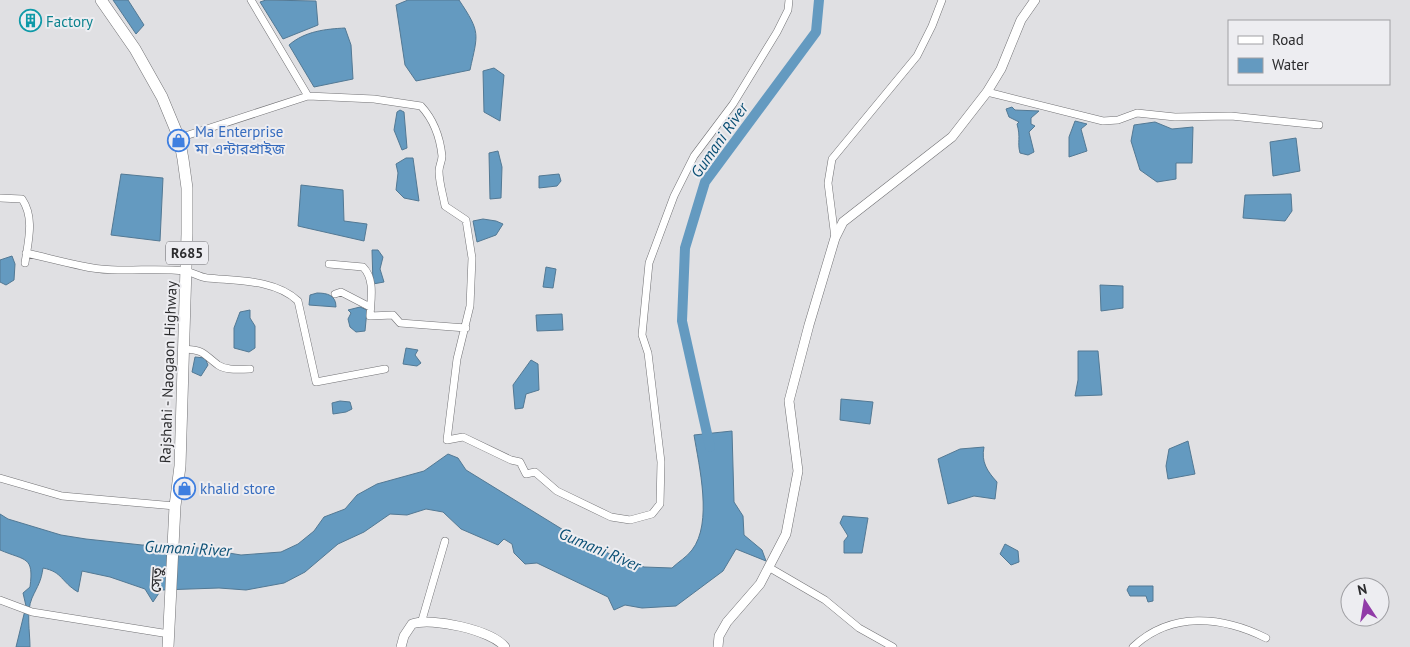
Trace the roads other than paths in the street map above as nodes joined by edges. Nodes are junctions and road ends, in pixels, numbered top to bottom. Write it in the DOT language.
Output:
graph roads {
  1 [pos="102,0"];
  2 [pos="251,0"];
  3 [pos="788,0"];
  4 [pos="942,0"];
  5 [pos="1035,0"];
  6 [pos="987,92"];
  7 [pos="308,96"];
  8 [pos="1319,125"];
  9 [pos="179,138"];
  10 [pos="0,198"];
  11 [pos="836,238"];
  12 [pos="26,252"];
  13 [pos="25,263"];
  14 [pos="329,264"];
  15 [pos="186,271"];
  16 [pos="335,294"];
  17 [pos="370,307"];
  18 [pos="466,328"];
  19 [pos="183,349"];
  20 [pos="250,369"];
  21 [pos="386,370"];
  22 [pos="0,478"];
  23 [pos="175,506"];
  24 [pos="174,527"];
  25 [pos="445,541"];
  26 [pos="770,568"];
  27 [pos="0,600"];
  28 [pos="422,620"];
  29 [pos="169,634"];
  30 [pos="1266,638"];
  31 [pos="168,647"];
  32 [pos="401,647"];
  33 [pos="505,647"];
  34 [pos="718,647"];
  35 [pos="893,647"];
  36 [pos="1133,647"];
  1 -- 9 [label="main road, Rajshahi - Naogaon Highway / R685"];
  2 -- 7 [label="street"];
  3 -- 18 [label="street"];
  4 -- 11 [label="street"];
  5 -- 6 [label="street"];
  6 -- 8 [label="street"];
  6 -- 11 [label="street"];
  7 -- 9 [label="street"];
  7 -- 18 [label="street"];
  9 -- 15 [label="main road, Rajshahi - Naogaon Highway / R685"];
  10 -- 12 [label="street"];
  11 -- 26 [label="street"];
  12 -- 13 [label="street"];
  12 -- 15 [label="street"];
  14 -- 17 [label="street"];
  15 -- 19 [label="main road, Rajshahi - Naogaon Highway / R685"];
  15 -- 21 [label="street"];
  16 -- 17 [label="street"];
  17 -- 18 [label="street"];
  19 -- 20 [label="street"];
  19 -- 23 [label="main road, Rajshahi - Naogaon Highway / R685"];
  22 -- 23 [label="street"];
  23 -- 24 [label="main road, Rajshahi - Naogaon Highway / R685"];
  24 -- 29 [label="main road, সেতু / R685"];
  25 -- 28 [label="street"];
  26 -- 34 [label="street"];
  26 -- 35 [label="street"];
  27 -- 29 [label="street"];
  28 -- 32 [label="street"];
  28 -- 33 [label="street"];
  29 -- 31 [label="main road, R685"];
  30 -- 36 [label="street"];
}
